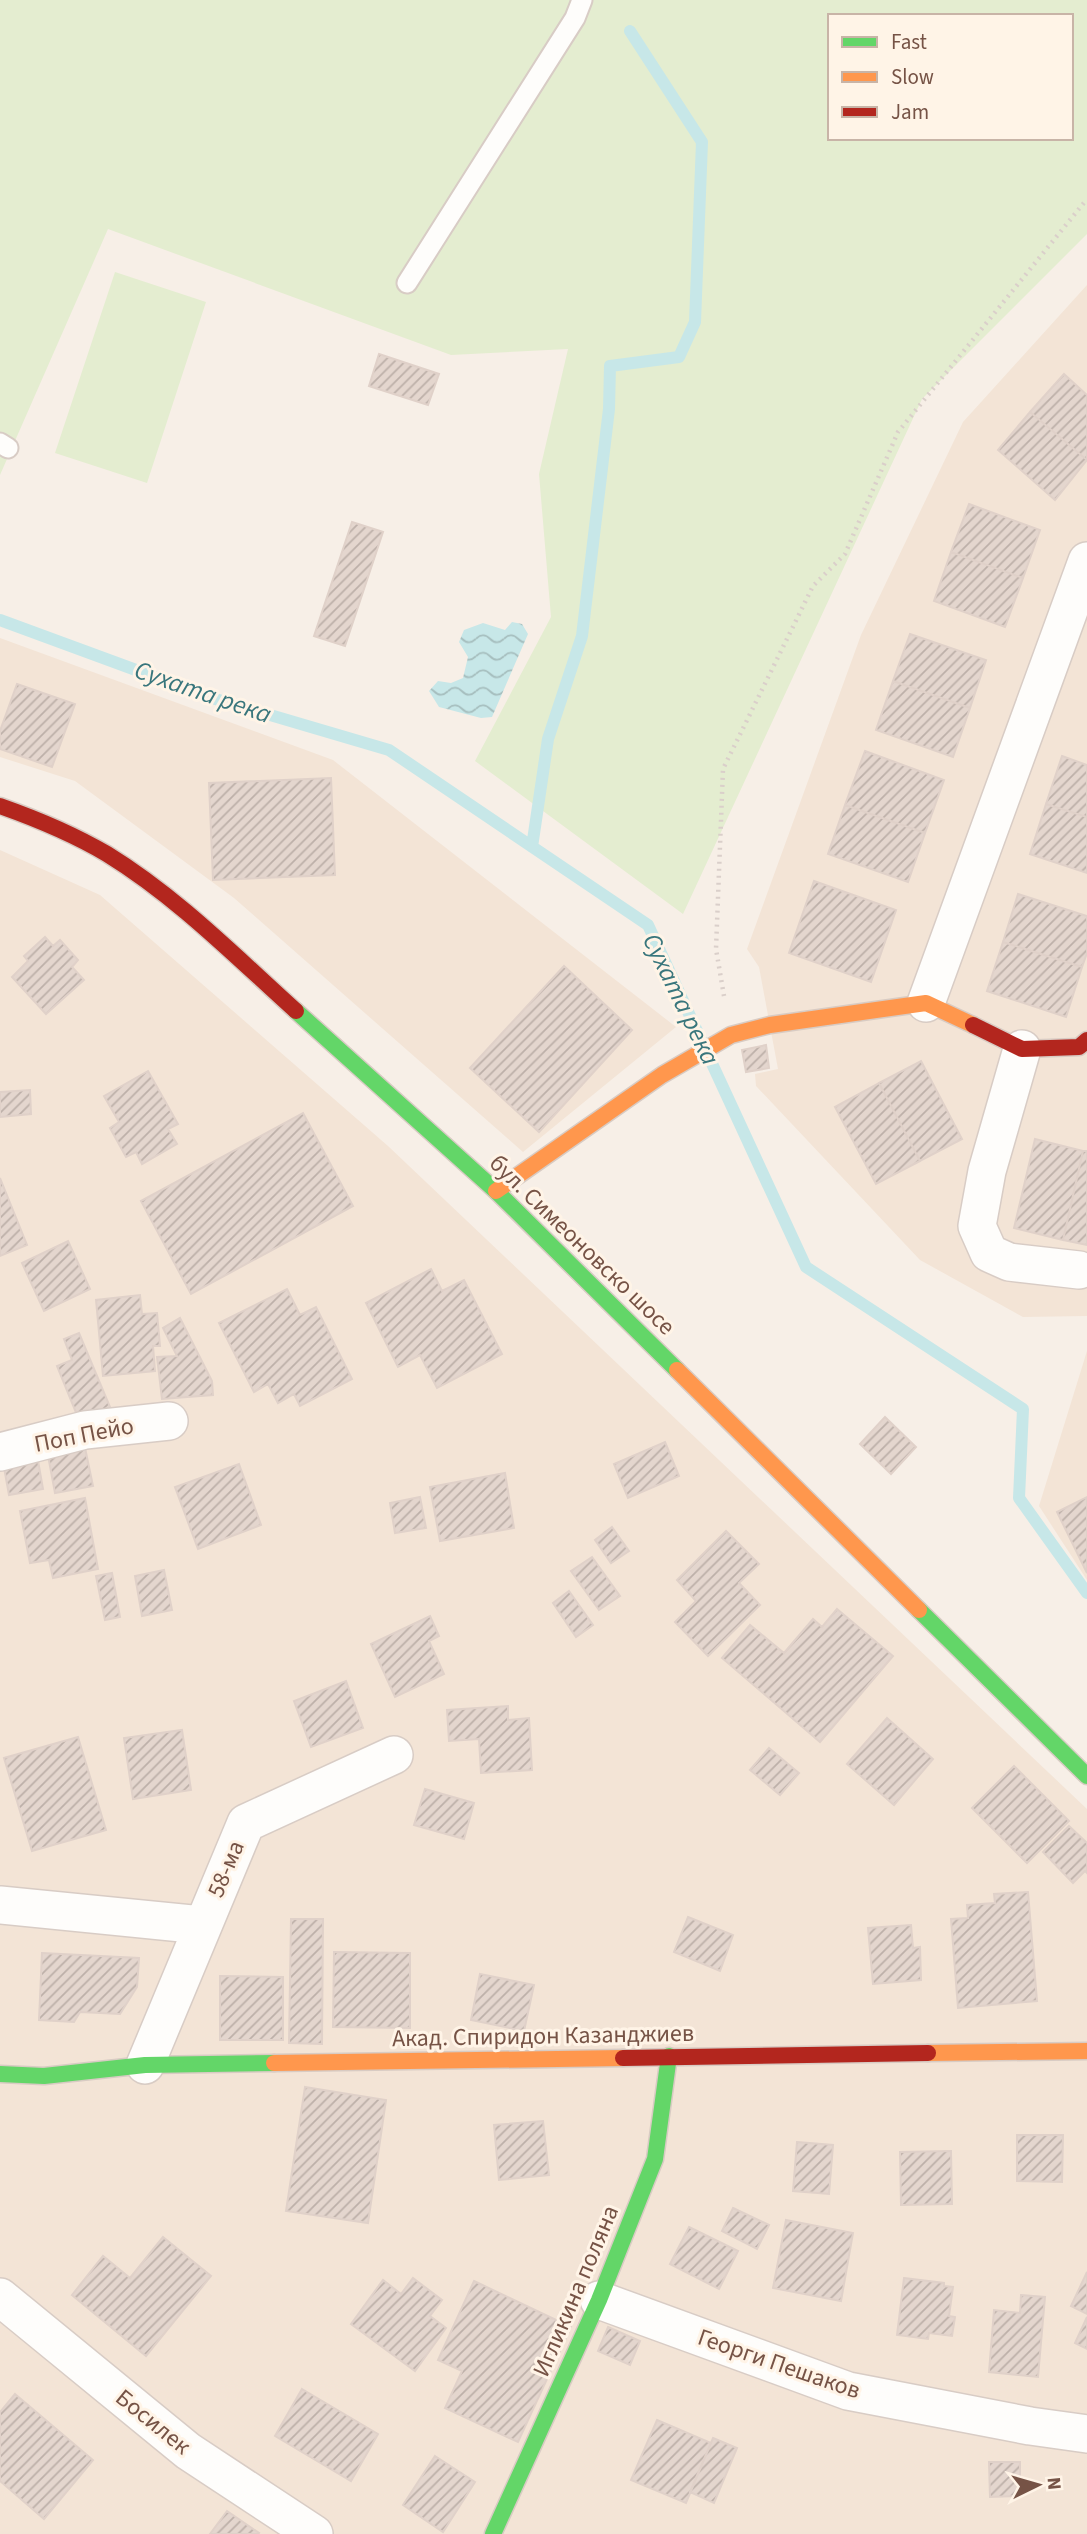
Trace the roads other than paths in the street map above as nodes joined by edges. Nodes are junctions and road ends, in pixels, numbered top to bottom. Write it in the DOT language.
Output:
graph roads {
  1 [pos="582,0"];
  2 [pos="407,283"];
  3 [pos="1087,561"];
  4 [pos="0,806"];
  5 [pos="926,1003"];
  6 [pos="1087,1040"];
  7 [pos="1022,1049"];
  8 [pos="496,1191"];
  9 [pos="1079,1270"];
  10 [pos="169,1420"];
  11 [pos="0,1452"];
  12 [pos="394,1755"];
  13 [pos="1087,1776"];
  14 [pos="0,1905"];
  15 [pos="202,1925"];
  16 [pos="1087,2051"];
  17 [pos="669,2056"];
  18 [pos="145,2065"];
  19 [pos="0,2074"];
  20 [pos="1,2299"];
  21 [pos="599,2300"];
  22 [pos="1087,2434"];
  23 [pos="314,2534"];
  24 [pos="493,2534"];
  1 -- 2 [label="lane"];
  3 -- 5 [label="street"];
  4 -- 8 [label="street, бул. Симеоновско шосе"];
  5 -- 7 [label="street"];
  5 -- 8 [label="street"];
  6 -- 7 [label="street"];
  7 -- 9 [label="street"];
  8 -- 13 [label="street, бул. Симеоновско шосе"];
  10 -- 11 [label="street, Поп Пейо"];
  12 -- 15 [label="street, 58-ма"];
  14 -- 15 [label="street"];
  15 -- 18 [label="street, 58-ма"];
  16 -- 17 [label="street, Акад. Спиридон Казанджиев"];
  17 -- 18 [label="street, Акад. Спиридон Казанджиев"];
  17 -- 21 [label="street, Игликина поляна"];
  18 -- 19 [label="street, Акад. Спиридон Казанджиев"];
  20 -- 23 [label="street, Босилек"];
  21 -- 22 [label="street, Георги Пешаков"];
  21 -- 24 [label="street, Игликина поляна"];
}
